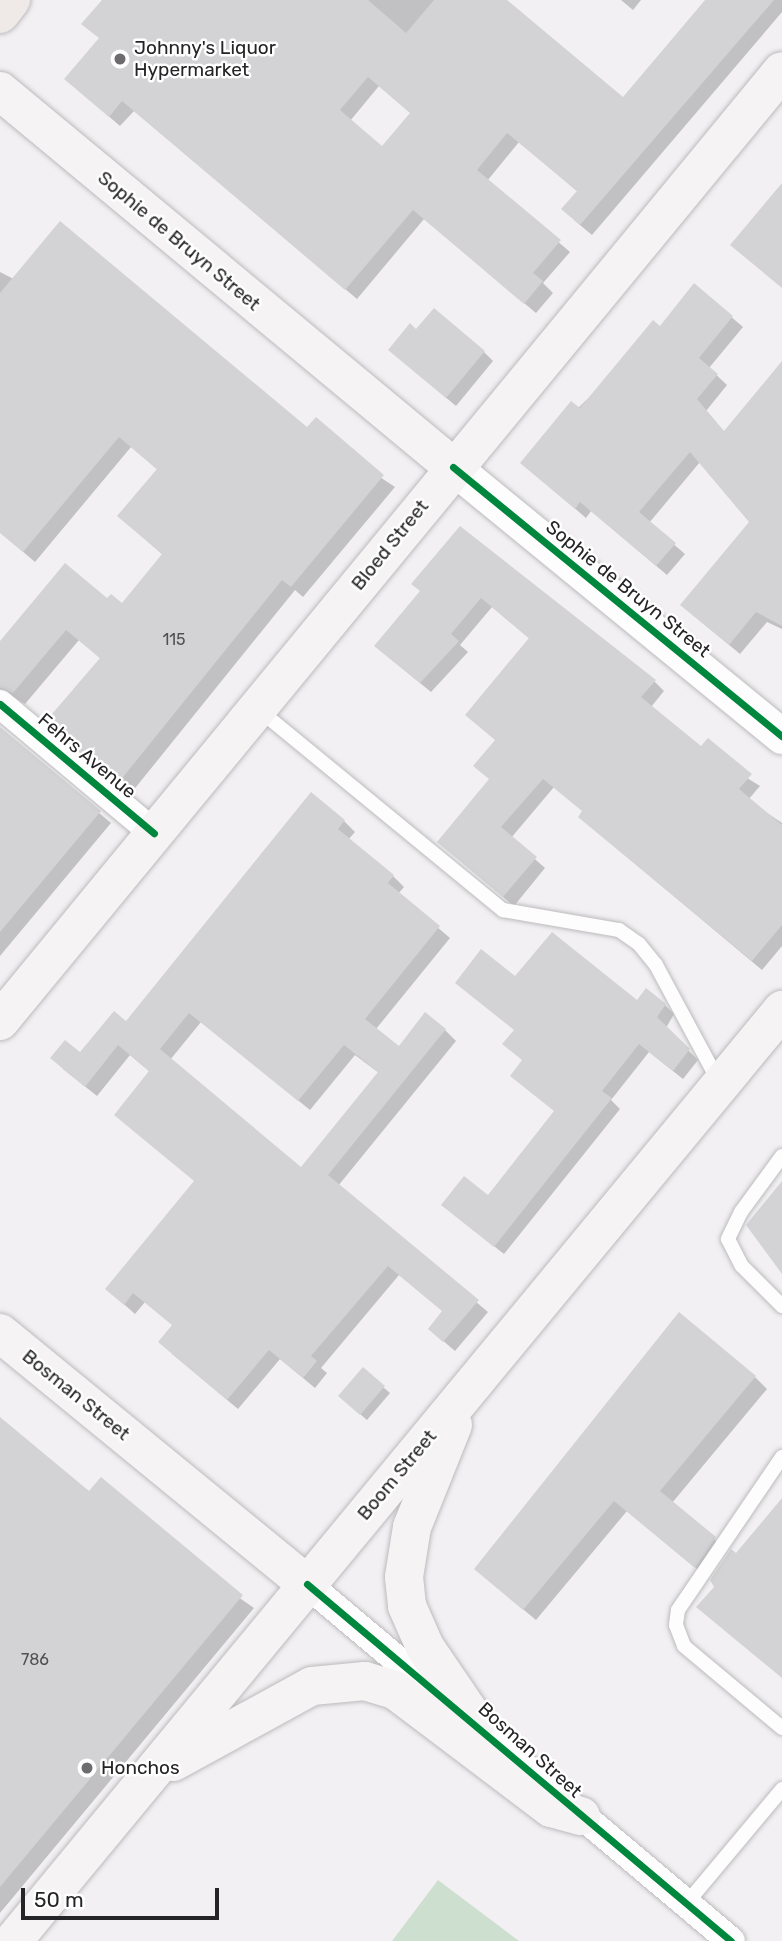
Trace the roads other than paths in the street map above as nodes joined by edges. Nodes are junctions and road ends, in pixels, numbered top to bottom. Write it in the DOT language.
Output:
graph roads {
  1 [pos="11,0"];
  2 [pos="0,14"];
  3 [pos="782,71"];
  4 [pos="0,91"];
  5 [pos="453,467"];
  6 [pos="0,704"];
  7 [pos="257,708"];
  8 [pos="782,736"];
  9 [pos="154,833"];
  10 [pos="782,1010"];
  11 [pos="0,1021"];
  12 [pos="720,1084"];
  13 [pos="782,1156"];
  14 [pos="782,1306"];
  15 [pos="0,1333"];
  16 [pos="469,1388"];
  17 [pos="782,1457"];
  18 [pos="307,1584"];
  19 [pos="476,1722"];
  20 [pos="782,1728"];
  21 [pos="147,1778"];
  22 [pos="782,1789"];
  23 [pos="581,1816"];
  24 [pos="686,1904"];
  25 [pos="13,1941"];
  26 [pos="731,1941"];
  1 -- 2 [label="main road"];
  3 -- 5 [label="main road, Bloed Street"];
  4 -- 5 [label="main road, Sophie de Bruyn Street"];
  5 -- 7 [label="main road, Bloed Street"];
  5 -- 8 [label="street, Sophie de Bruyn Street"];
  6 -- 9 [label="street, Fehrs Avenue"];
  7 -- 9 [label="main road, Bloed Street"];
  7 -- 12 [label="lane"];
  9 -- 11 [label="main road, Bloed Street"];
  10 -- 12 [label="main road, Boom Street"];
  12 -- 16 [label="main road, Boom Street"];
  13 -- 14 [label="lane"];
  15 -- 18 [label="main road, Bosman Street"];
  16 -- 18 [label="main road, Boom Street"];
  16 -- 19 [label="main road"];
  17 -- 20 [label="lane"];
  18 -- 19 [label="street, Bosman Street"];
  18 -- 21 [label="main road, Boom Street"];
  19 -- 23 [label="street, Bosman Street"];
  21 -- 23 [label="main road"];
  21 -- 25 [label="main road, Boom Street"];
  22 -- 24 [label="lane"];
  23 -- 24 [label="street, Bosman Street"];
  24 -- 26 [label="street, Bosman Street"];
}
